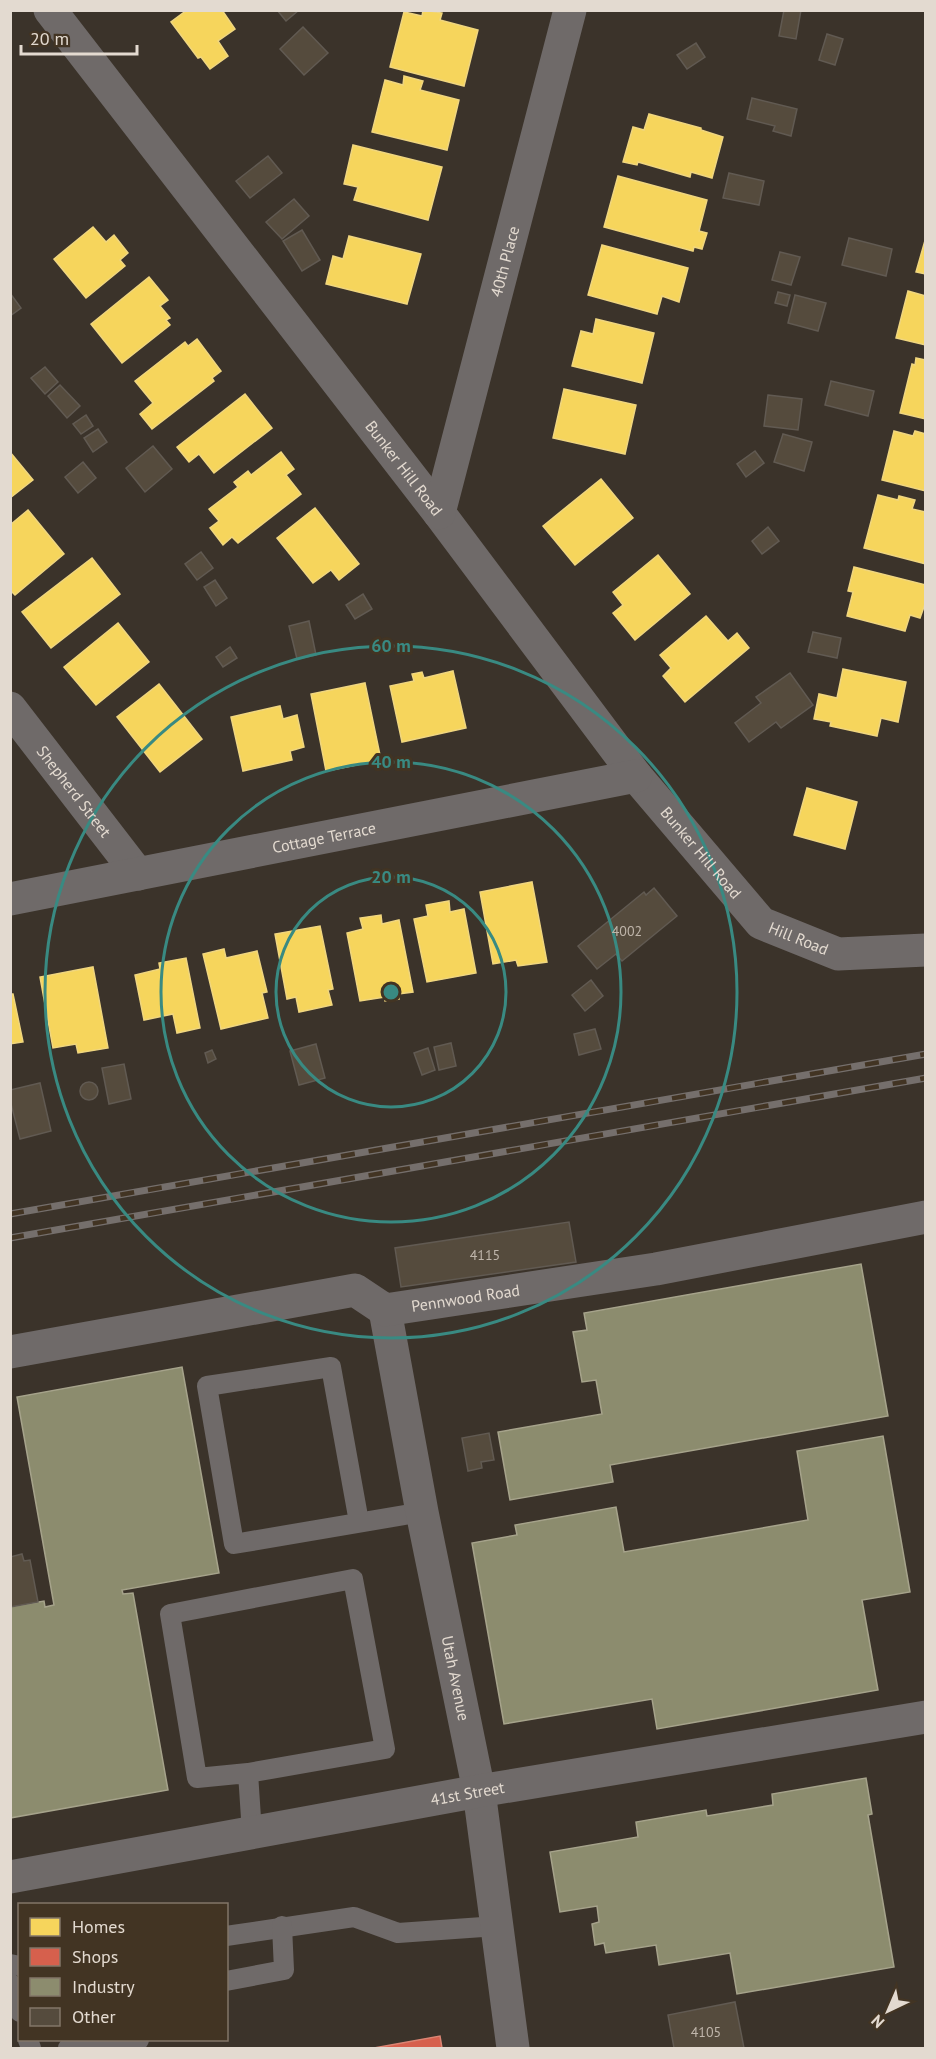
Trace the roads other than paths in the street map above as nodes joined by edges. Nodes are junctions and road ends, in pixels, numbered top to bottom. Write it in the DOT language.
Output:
graph roads {
  1 [pos="50,10"];
  2 [pos="570,10"];
  3 [pos="439,513"];
  4 [pos="10,708"];
  5 [pos="636,776"];
  6 [pos="138,874"];
  7 [pos="10,899"];
  8 [pos="761,923"];
  9 [pos="926,950"];
  10 [pos="926,1217"];
  11 [pos="385,1310"];
  12 [pos="10,1352"];
  13 [pos="422,1512"];
  14 [pos="359,1522"];
  15 [pos="926,1718"];
  16 [pos="248,1773"];
  17 [pos="479,1791"];
  18 [pos="252,1833"];
  19 [pos="10,1877"];
  20 [pos="282,1926"];
  21 [pos="496,1926"];
  22 [pos="228,1936"];
  23 [pos="228,1981"];
  24 [pos="10,1983"];
  25 [pos="18,2006"];
  26 [pos="131,2041"];
  27 [pos="68,2049"];
  28 [pos="513,2049"];
  1 -- 3 [label="street, Bunker Hill Road"];
  2 -- 3 [label="street, 40th Place"];
  3 -- 5 [label="street, Bunker Hill Road"];
  4 -- 6 [label="street, Shepherd Street"];
  5 -- 6 [label="street, Cottage Terrace"];
  5 -- 8 [label="street, Bunker Hill Road"];
  6 -- 7 [label="street, Cottage Terrace"];
  8 -- 9 [label="street, Hill Road"];
  10 -- 11 [label="street, Pennwood Road"];
  11 -- 12 [label="street"];
  11 -- 13 [label="street, Utah Avenue"];
  13 -- 14 [label="lane"];
  13 -- 17 [label="street, Utah Avenue"];
  14 -- 14 [label="lane"];
  15 -- 17 [label="street, 41st Street"];
  16 -- 16 [label="lane"];
  16 -- 18 [label="lane"];
  17 -- 18 [label="street, 41st Street"];
  17 -- 21 [label="street, Utah Avenue"];
  18 -- 19 [label="street, 41st Street"];
  20 -- 21 [label="lane"];
  20 -- 22 [label="lane"];
  20 -- 23 [label="lane"];
  21 -- 28 [label="street, Utah Avenue"];
  24 -- 25 [label="lane"];
  26 -- 27 [label="lane"];
}
